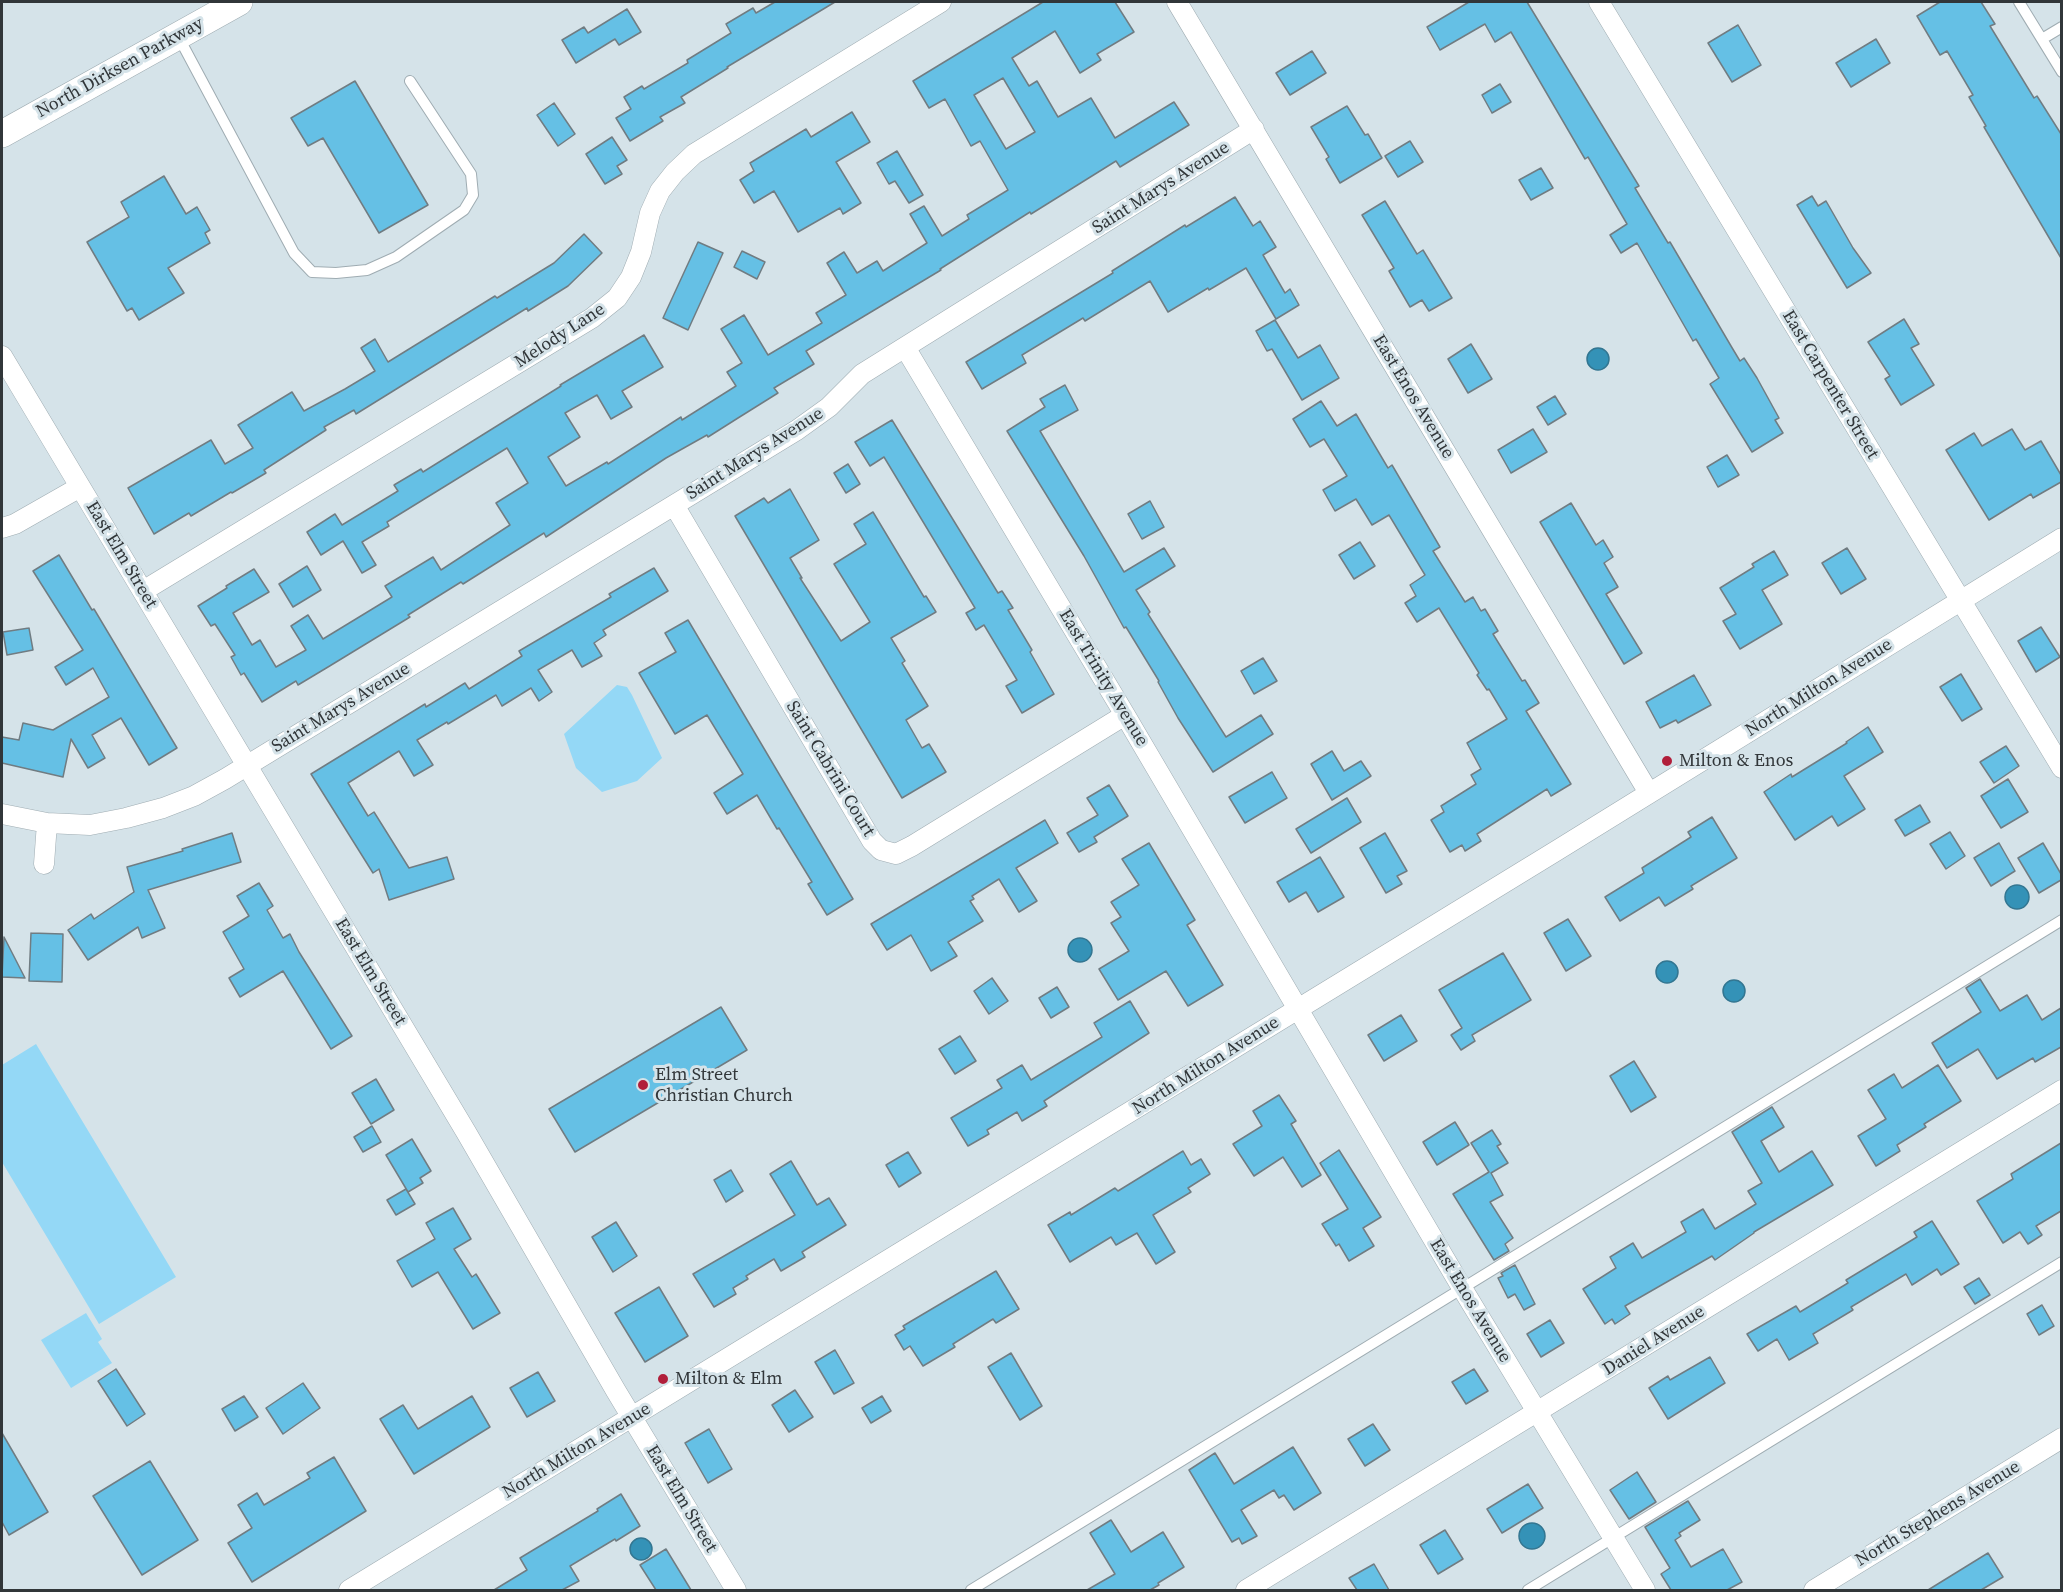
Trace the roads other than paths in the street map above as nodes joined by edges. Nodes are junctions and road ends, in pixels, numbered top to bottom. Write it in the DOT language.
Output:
graph roads {
  1 [pos="239,2"];
  2 [pos="941,2"];
  3 [pos="1177,2"];
  4 [pos="1599,2"];
  5 [pos="2019,2"];
  6 [pos="2061,27"];
  7 [pos="178,35"];
  8 [pos="2042,39"];
  9 [pos="2061,72"];
  10 [pos="410,81"];
  11 [pos="1254,129"];
  12 [pos="2,134"];
  13 [pos="906,349"];
  14 [pos="2,356"];
  15 [pos="80,487"];
  16 [pos="674,505"];
  17 [pos="2,528"];
  18 [pos="2061,538"];
  19 [pos="143,591"];
  20 [pos="1962,601"];
  21 [pos="1125,715"];
  22 [pos="247,765"];
  23 [pos="2061,768"];
  24 [pos="1649,794"];
  25 [pos="2,814"];
  26 [pos="47,823"];
  27 [pos="44,864"];
  28 [pos="2061,920"];
  29 [pos="1298,1009"];
  30 [pos="2061,1090"];
  31 [pos="2061,1262"];
  32 [pos="1462,1288"];
  33 [pos="1538,1413"];
  34 [pos="633,1417"];
  35 [pos="2061,1438"];
  36 [pos="1613,1538"];
  37 [pos="349,1590"];
  38 [pos="736,1590"];
  39 [pos="971,1590"];
  40 [pos="1246,1590"];
  41 [pos="1528,1590"];
  42 [pos="1645,1590"];
  43 [pos="1814,1590"];
  1 -- 7 [label="main road, North Dirksen Parkway"];
  2 -- 19 [label="street, Melody Lane"];
  3 -- 11 [label="street, East Enos Avenue"];
  4 -- 20 [label="street, East Carpenter Street"];
  5 -- 8 [label="lane"];
  6 -- 8 [label="lane"];
  7 -- 10 [label="lane"];
  7 -- 12 [label="main road, North Dirksen Parkway"];
  8 -- 9 [label="lane"];
  11 -- 13 [label="street, Saint Marys Avenue"];
  11 -- 24 [label="street, East Enos Avenue"];
  13 -- 16 [label="street, Saint Marys Avenue"];
  13 -- 21 [label="street, East Trinity Avenue"];
  14 -- 15 [label="street, East Elm Street"];
  15 -- 17 [label="street"];
  15 -- 19 [label="street, East Elm Street"];
  16 -- 21 [label="street, Saint Cabrini Court"];
  16 -- 22 [label="street, Saint Marys Avenue"];
  18 -- 20 [label="street, North Milton Avenue"];
  19 -- 22 [label="street, East Elm Street"];
  20 -- 23 [label="street, East Carpenter Street"];
  20 -- 24 [label="street, North Milton Avenue"];
  21 -- 29 [label="street, East Trinity Avenue"];
  22 -- 26 [label="street, Saint Marys Avenue"];
  22 -- 34 [label="street, East Elm Street"];
  24 -- 29 [label="street, North Milton Avenue"];
  25 -- 26 [label="street, Saint Marys Avenue"];
  26 -- 27 [label="street"];
  28 -- 32 [label="lane"];
  29 -- 32 [label="street, East Enos Avenue"];
  29 -- 34 [label="street, North Milton Avenue"];
  30 -- 33 [label="street, Daniel Avenue"];
  31 -- 36 [label="lane"];
  32 -- 33 [label="street, East Enos Avenue"];
  32 -- 39 [label="lane"];
  33 -- 36 [label="street, East Enos Avenue"];
  33 -- 40 [label="street, Daniel Avenue"];
  34 -- 37 [label="street, North Milton Avenue"];
  34 -- 38 [label="street, East Elm Street"];
  35 -- 43 [label="street, North Stephens Avenue"];
  36 -- 41 [label="lane"];
  36 -- 42 [label="street, East Enos Avenue"];
}
